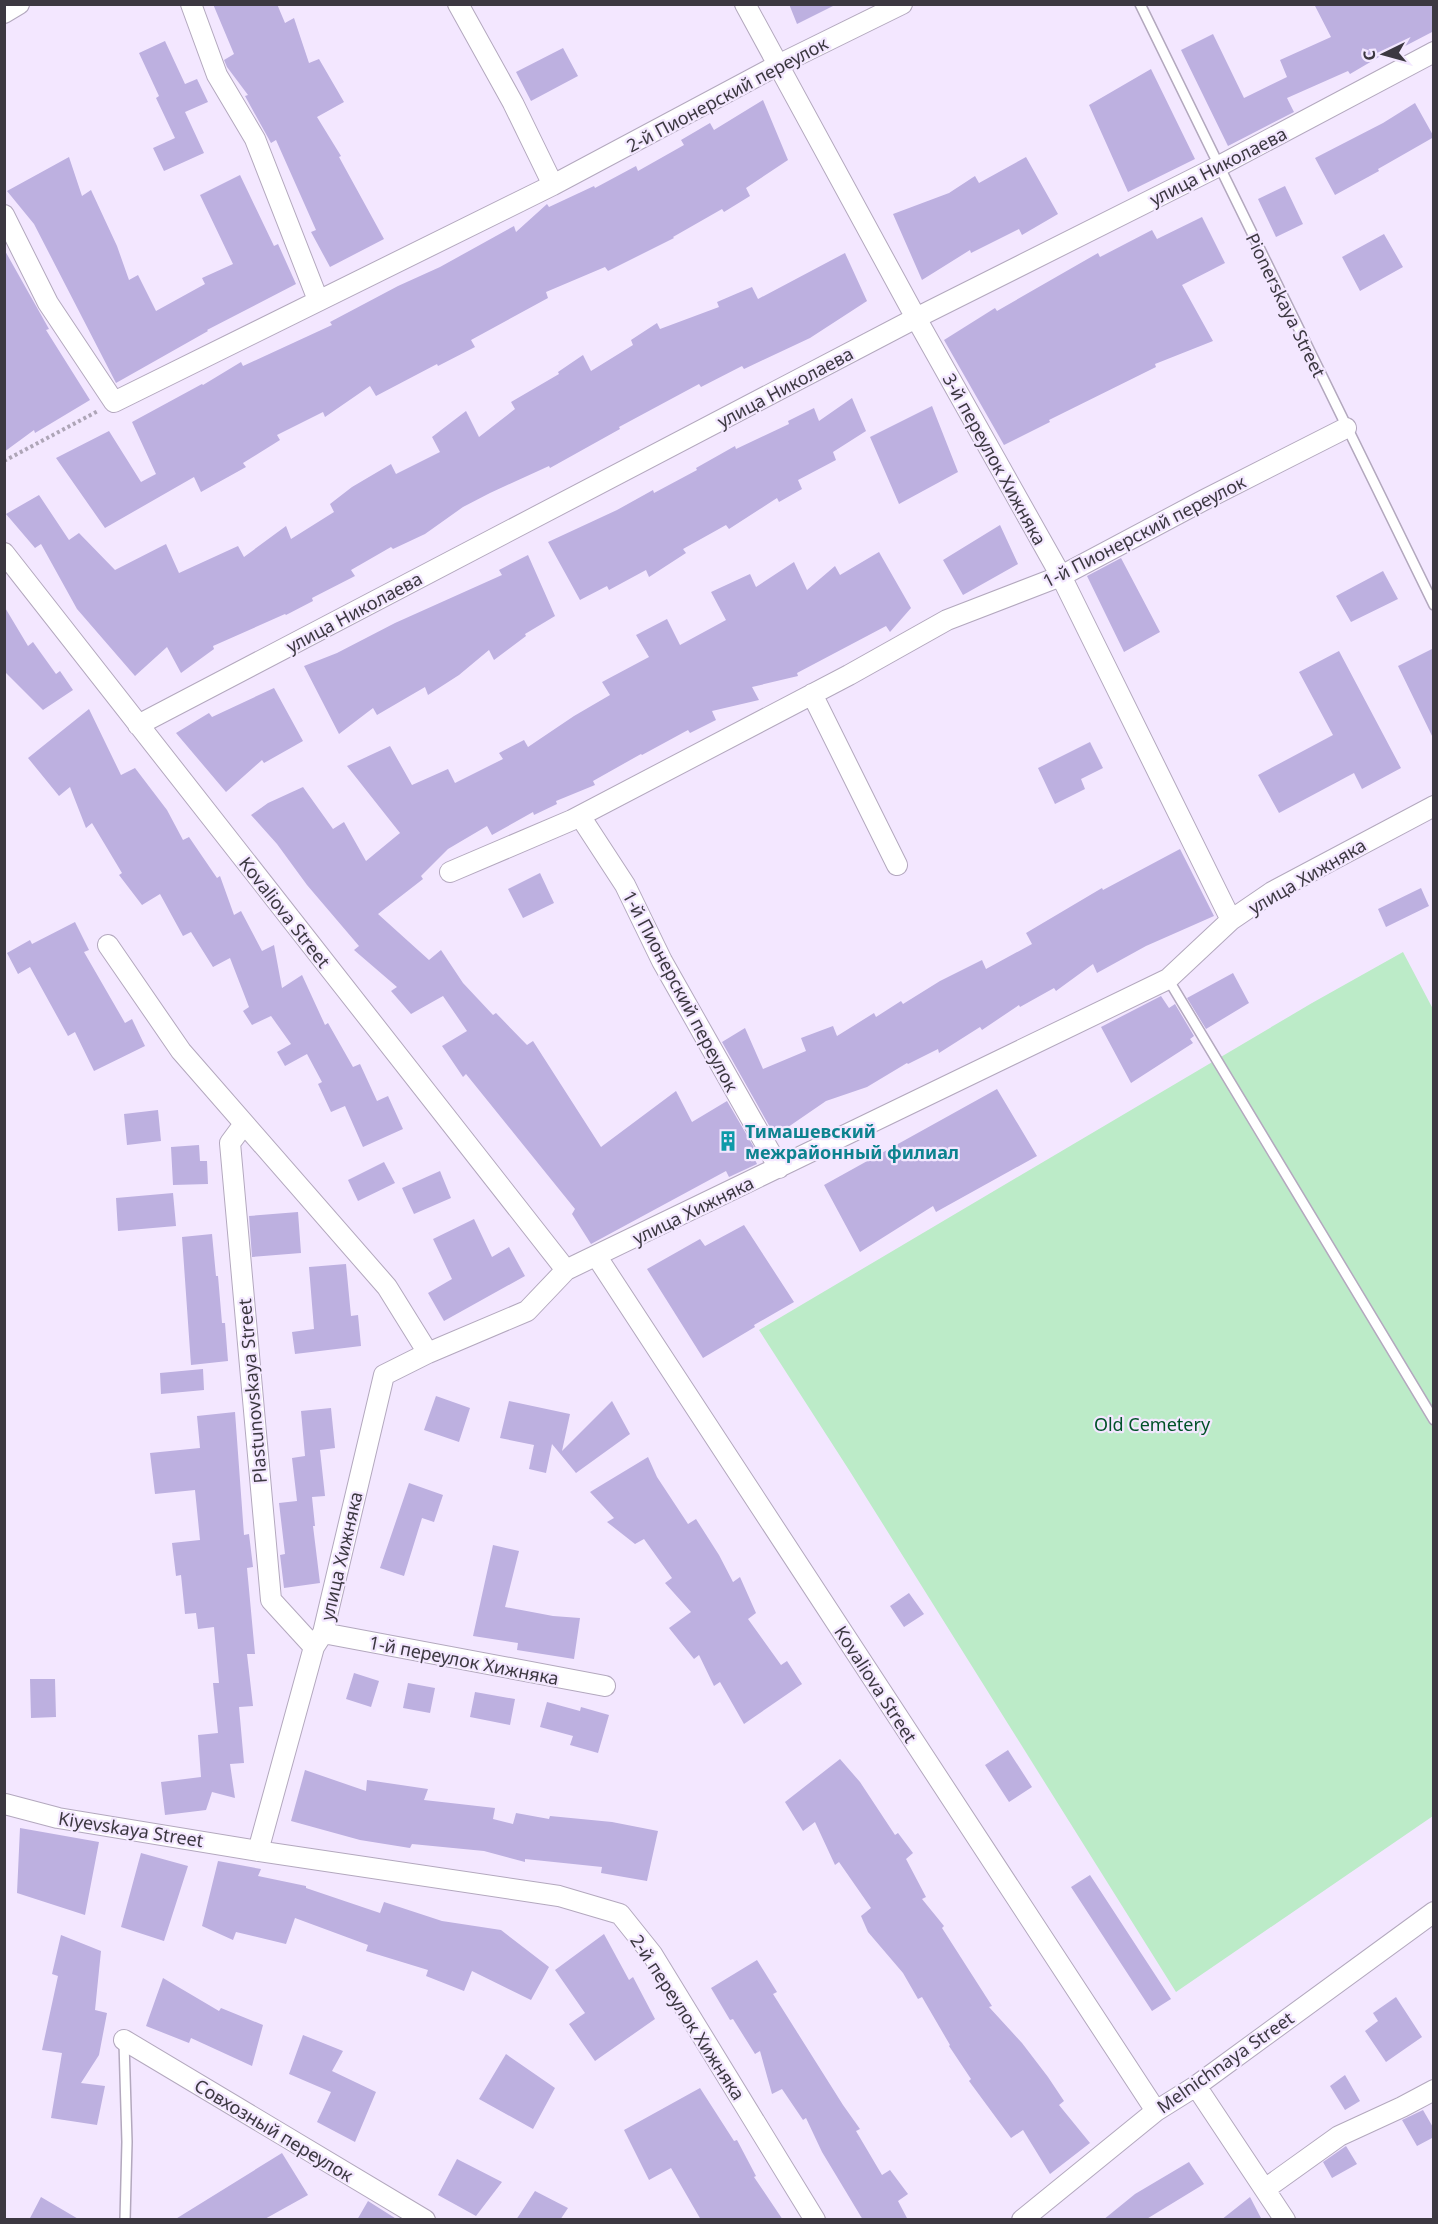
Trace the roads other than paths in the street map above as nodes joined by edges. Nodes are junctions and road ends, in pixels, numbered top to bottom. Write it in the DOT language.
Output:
graph roads {
  1 [pos="19,4"];
  2 [pos="191,4"];
  3 [pos="458,4"];
  4 [pos="745,4"];
  5 [pos="902,4"];
  6 [pos="1140,4"];
  7 [pos="4,13"];
  8 [pos="1434,52"];
  9 [pos="778,65"];
  10 [pos="1219,166"];
  11 [pos="553,185"];
  12 [pos="4,215"];
  13 [pos="318,300"];
  14 [pos="916,318"];
  15 [pos="1346,428"];
  16 [pos="4,553"];
  17 [pos="1061,576"];
  18 [pos="1434,605"];
  19 [pos="812,694"];
  20 [pos="138,725"];
  21 [pos="1434,806"];
  22 [pos="580,816"];
  23 [pos="897,865"];
  24 [pos="450,872"];
  25 [pos="1231,920"];
  26 [pos="108,945"];
  27 [pos="1168,979"];
  28 [pos="244,1124"];
  29 [pos="779,1168"];
  30 [pos="597,1257"];
  31 [pos="566,1270"];
  32 [pos="428,1353"];
  33 [pos="1434,1420"];
  34 [pos="318,1640"];
  35 [pos="605,1686"];
  36 [pos="5,1804"];
  37 [pos="258,1851"];
  38 [pos="1434,1912"];
  39 [pos="124,2040"];
  40 [pos="1196,2086"];
  41 [pos="1434,2090"];
  42 [pos="1156,2111"];
  43 [pos="1265,2189"];
  44 [pos="125,2220"];
  45 [pos="424,2220"];
  46 [pos="815,2220"];
  47 [pos="1022,2220"];
  48 [pos="1285,2220"];
  1 -- 7 [label="street"];
  2 -- 13 [label="street"];
  3 -- 11 [label="street"];
  4 -- 9 [label="street, 3-й переулок Хижняка"];
  5 -- 9 [label="street, 2-й Пионерский переулок"];
  6 -- 10 [label="lane, Pionerskaya Street"];
  8 -- 10 [label="street, улица Николаева"];
  9 -- 11 [label="street, 2-й Пионерский переулок"];
  9 -- 14 [label="street, 3-й переулок Хижняка"];
  10 -- 14 [label="street, улица Николаева"];
  10 -- 15 [label="lane, Pionerskaya Street"];
  11 -- 13 [label="street, 2-й Пионерский переулок"];
  12 -- 13 [label="street, 2-й Пионерский переулок"];
  14 -- 17 [label="street, 3-й переулок Хижняка"];
  14 -- 20 [label="street, улица Николаева"];
  15 -- 17 [label="street, 1-й Пионерский переулок"];
  15 -- 18 [label="lane, Pionerskaya Street"];
  16 -- 20 [label="street, Kovaliova Street"];
  17 -- 19 [label="street, 1-й Пионерский переулок"];
  17 -- 25 [label="street, 3-й переулок Хижняка"];
  19 -- 22 [label="street, 1-й Пионерский переулок"];
  19 -- 23 [label="street"];
  20 -- 31 [label="street, Kovaliova Street"];
  21 -- 25 [label="street, улица Хижняка"];
  22 -- 24 [label="street, 1-й Пионерский переулок"];
  22 -- 29 [label="street, 1-й Пионерский переулок"];
  25 -- 27 [label="street, улица Хижняка"];
  26 -- 28 [label="street"];
  27 -- 29 [label="street, улица Хижняка"];
  27 -- 33 [label="lane"];
  28 -- 32 [label="street"];
  28 -- 34 [label="street, Plastunovskaya Street"];
  29 -- 30 [label="street, улица Хижняка"];
  30 -- 31 [label="street, улица Хижняка"];
  30 -- 42 [label="street, Kovaliova Street"];
  31 -- 32 [label="street, улица Хижняка"];
  32 -- 34 [label="street, улица Хижняка"];
  34 -- 35 [label="street, 1-й переулок Хижняка"];
  34 -- 37 [label="street, улица Хижняка"];
  36 -- 37 [label="street, Kiyevskaya Street"];
  37 -- 46 [label="street, 2-й переулок Хижняка"];
  38 -- 40 [label="street, Melnichnaya Street"];
  39 -- 44 [label="lane"];
  39 -- 45 [label="street, Совхозный переулок"];
  40 -- 42 [label="street, Melnichnaya Street"];
  40 -- 43 [label="street"];
  41 -- 43 [label="street"];
  42 -- 47 [label="street, Melnichnaya Street"];
  43 -- 48 [label="street"];
}
